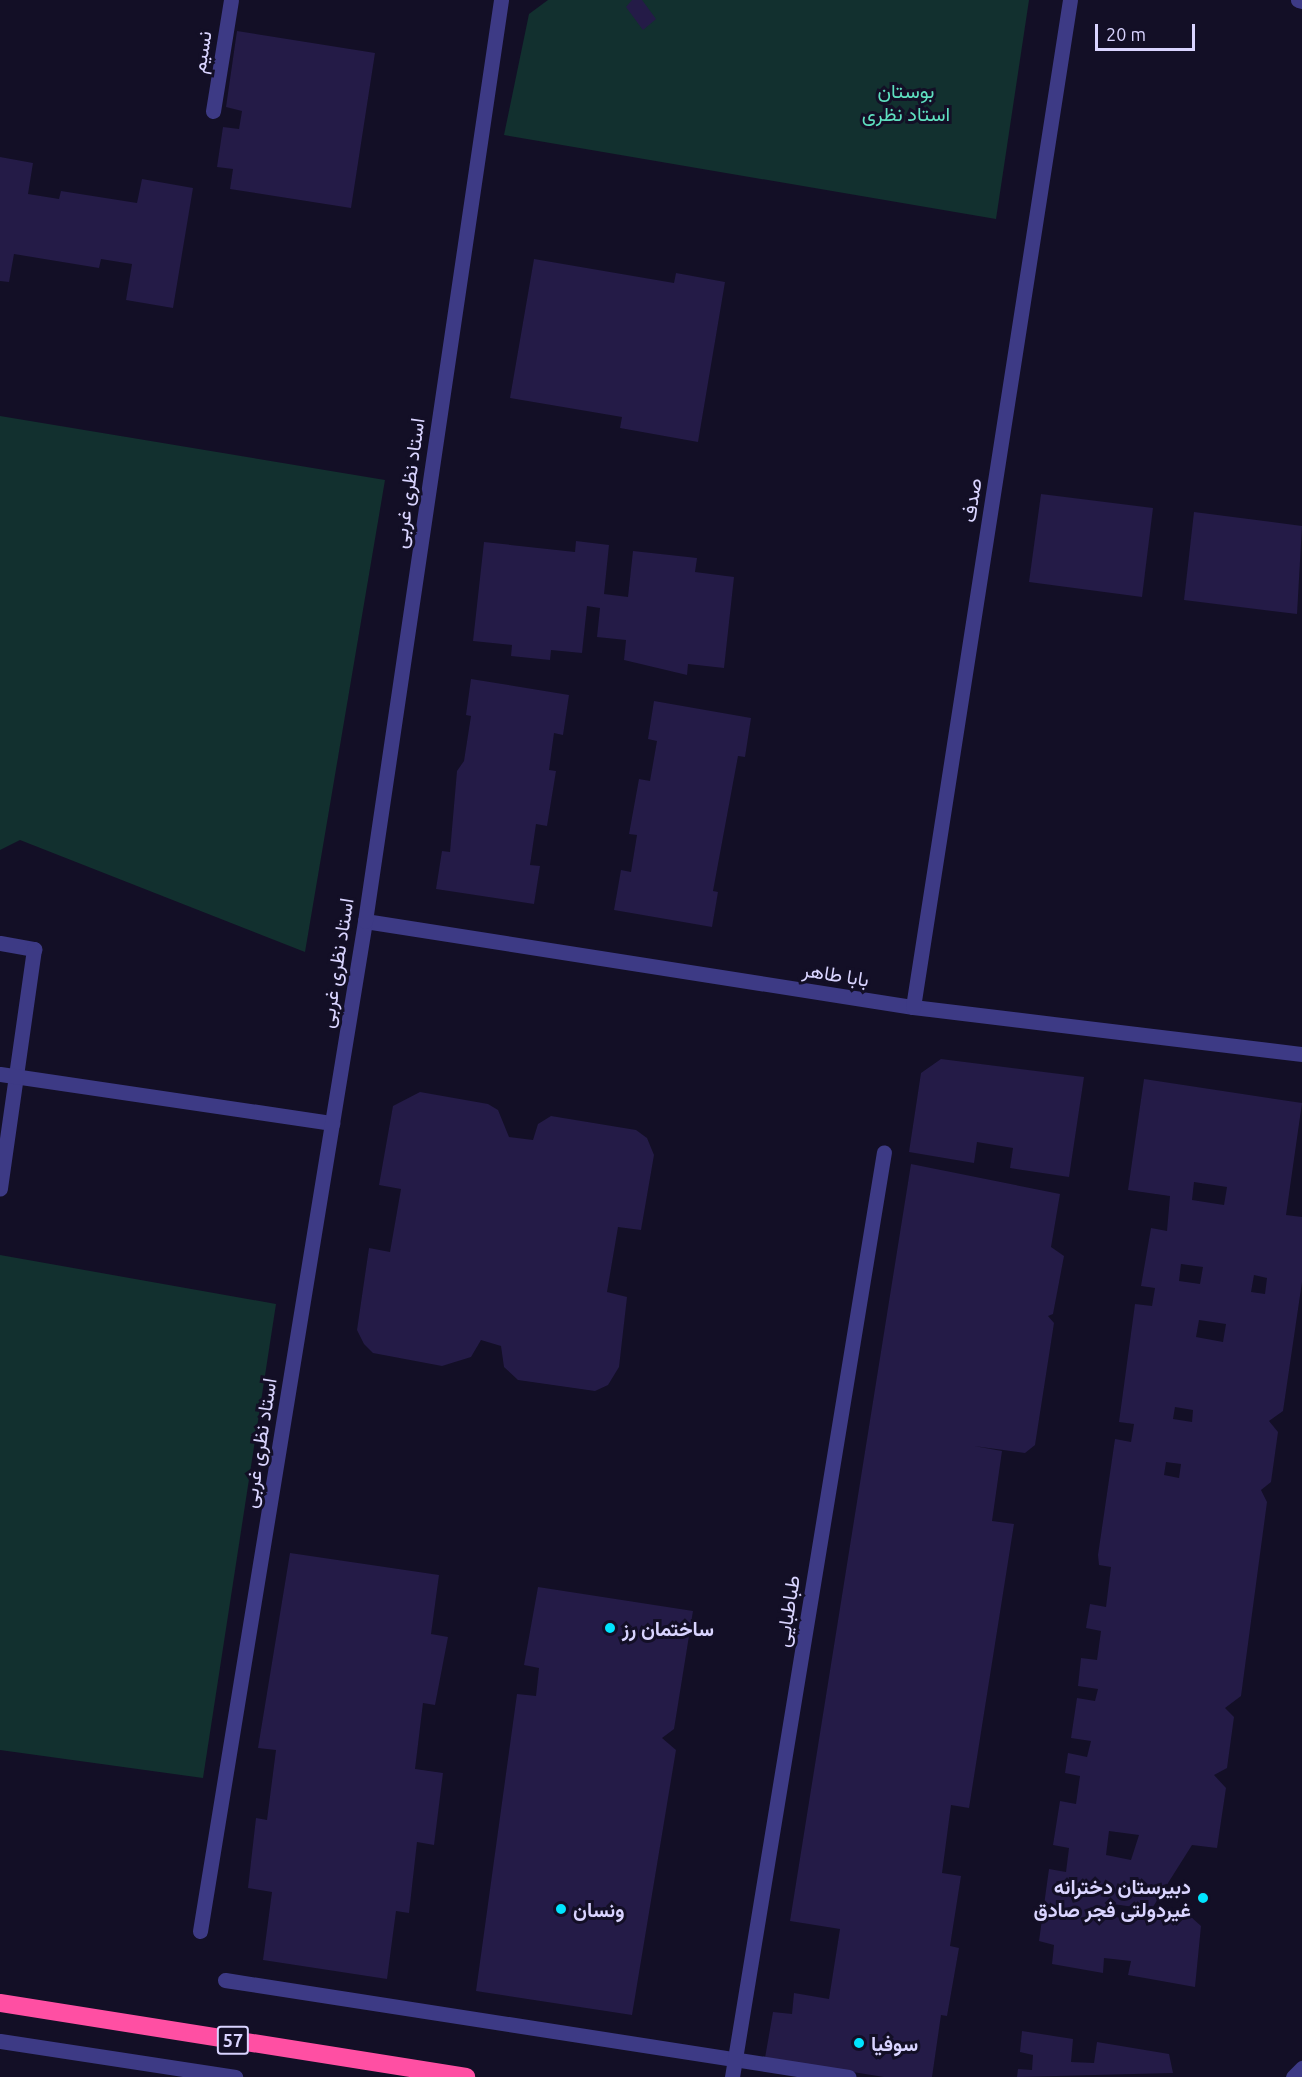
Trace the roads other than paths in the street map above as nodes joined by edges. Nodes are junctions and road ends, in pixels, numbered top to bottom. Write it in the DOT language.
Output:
graph roads {
  1 [pos="231,0"];
  2 [pos="501,0"];
  3 [pos="1070,0"];
  4 [pos="213,111"];
  5 [pos="365,921"];
  6 [pos="0,943"];
  7 [pos="913,1007"];
  8 [pos="1302,1054"];
  9 [pos="0,1074"];
  10 [pos="16,1077"];
  11 [pos="332,1123"];
  12 [pos="884,1152"];
  13 [pos="0,1189"];
  14 [pos="201,1931"];
  15 [pos="225,1980"];
  16 [pos="0,2003"];
  17 [pos="0,2041"];
  18 [pos="735,2057"];
  19 [pos="1302,2068"];
  20 [pos="235,2077"];
  21 [pos="466,2077"];
  22 [pos="732,2077"];
  23 [pos="849,2077"];
  24 [pos="1293,2077"];
  1 -- 4 [label="street, نسیم"];
  2 -- 5 [label="street, استاد نظری غربی"];
  3 -- 7 [label="street, صدف"];
  5 -- 7 [label="street, بابا طاهر"];
  5 -- 11 [label="street, استاد نظری غربی"];
  6 -- 10 [label="street"];
  7 -- 8 [label="street, بابا طاهر"];
  9 -- 10 [label="street"];
  10 -- 11 [label="street"];
  10 -- 13 [label="street"];
  11 -- 14 [label="street, استاد نظری غربی"];
  12 -- 18 [label="street, طباطبایی"];
  15 -- 18 [label="street"];
  16 -- 21 [label="highway, 57"];
  17 -- 20 [label="street"];
  18 -- 22 [label="street, طباطبایی"];
  18 -- 23 [label="street"];
  19 -- 24 [label="street"];
}
